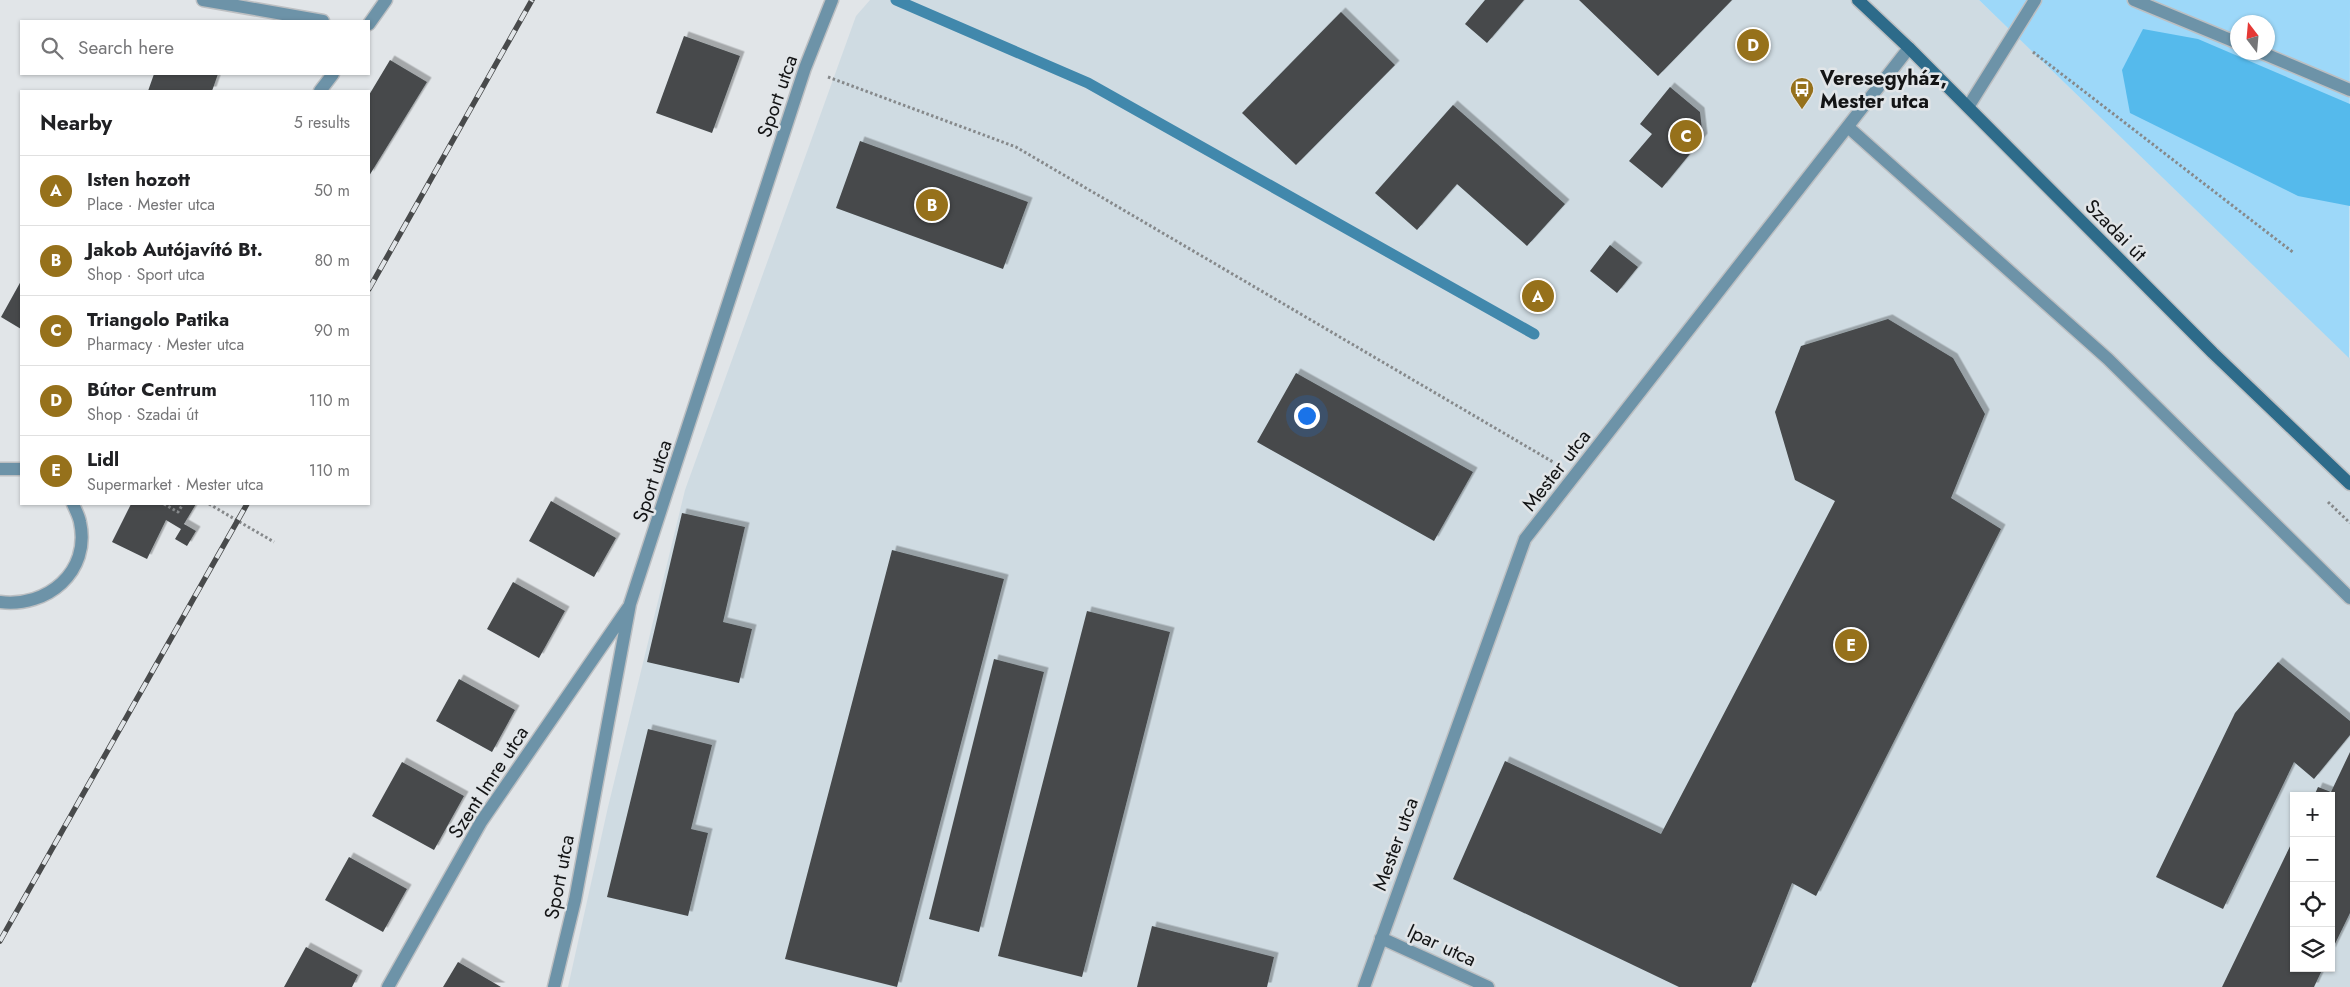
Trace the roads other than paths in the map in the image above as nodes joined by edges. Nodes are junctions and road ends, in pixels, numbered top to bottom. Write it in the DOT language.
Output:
graph roads {
  1 [pos="203,0"];
  2 [pos="386,0"];
  3 [pos="832,0"];
  4 [pos="1858,0"];
  5 [pos="2035,0"];
  6 [pos="2134,0"];
  7 [pos="317,20"];
  8 [pos="370,23"];
  9 [pos="2230,40"];
  10 [pos="1909,48"];
  11 [pos="2275,58"];
  12 [pos="331,75"];
  13 [pos="321,90"];
  14 [pos="2350,90"];
  15 [pos="1968,107"];
  16 [pos="1848,127"];
  17 [pos="0,469"];
  18 [pos="20,469"];
  19 [pos="2350,484"];
  20 [pos="73,505"];
  21 [pos="2350,598"];
  22 [pos="0,602"];
  23 [pos="630,604"];
  24 [pos="1381,938"];
  25 [pos="388,987"];
  26 [pos="554,987"];
  27 [pos="1364,987"];
  28 [pos="1488,987"];
  1 -- 7 [label="street"];
  2 -- 8 [label="street"];
  3 -- 23 [label="street, Sport utca"];
  4 -- 10 [label="main road, Szadai út"];
  5 -- 15 [label="street"];
  6 -- 9 [label="street"];
  10 -- 15 [label="main road, Szadai út"];
  10 -- 16 [label="street, Mester utca"];
  11 -- 14 [label="street"];
  12 -- 13 [label="street"];
  15 -- 19 [label="main road, Szadai út"];
  16 -- 21 [label="street"];
  16 -- 24 [label="street, Mester utca"];
  17 -- 18 [label="street"];
  20 -- 22 [label="street"];
  23 -- 25 [label="street, Szent Imre utca"];
  23 -- 26 [label="street, Sport utca"];
  24 -- 27 [label="street, Mester utca"];
  24 -- 28 [label="street, Ipar utca"];
}
